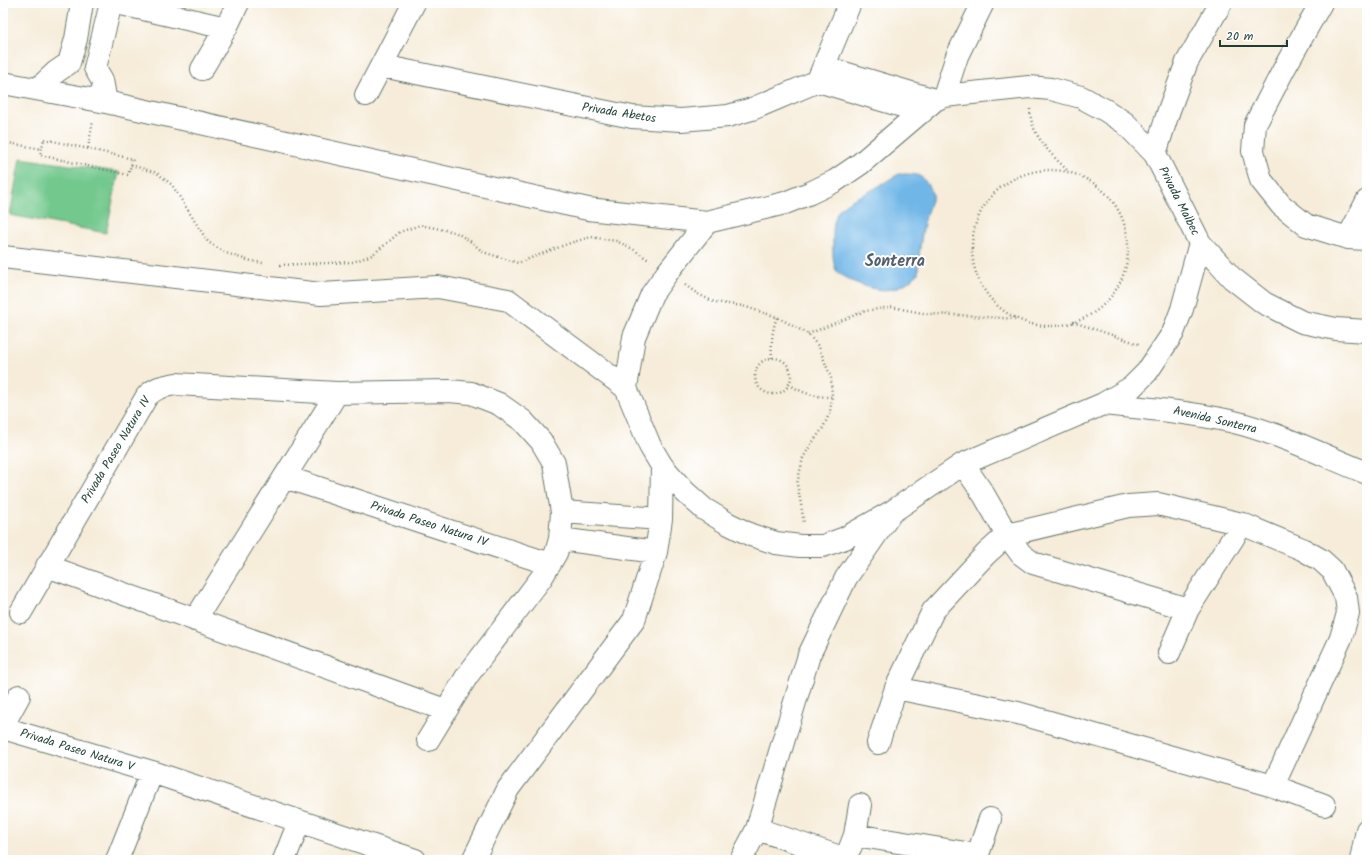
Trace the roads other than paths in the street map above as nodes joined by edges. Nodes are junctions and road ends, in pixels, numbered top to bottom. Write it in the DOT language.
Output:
graph roads {
  1 [pos="82,3"];
  2 [pos="111,3"];
  3 [pos="117,3"];
  4 [pos="238,3"];
  5 [pos="414,3"];
  6 [pos="850,3"];
  7 [pos="983,3"];
  8 [pos="1221,3"];
  9 [pos="1321,3"];
  10 [pos="226,28"];
  11 [pos="69,62"];
  12 [pos="382,66"];
  13 [pos="95,68"];
  14 [pos="202,68"];
  15 [pos="821,74"];
  16 [pos="3,82"];
  17 [pos="38,89"];
  18 [pos="366,95"];
  19 [pos="101,101"];
  20 [pos="933,103"];
  21 [pos="1155,154"];
  22 [pos="1367,201"];
  23 [pos="707,222"];
  24 [pos="1357,238"];
  25 [pos="1200,243"];
  26 [pos="3,257"];
  27 [pos="1367,331"];
  28 [pos="626,388"];
  29 [pos="337,393"];
  30 [pos="1103,404"];
  31 [pos="963,464"];
  32 [pos="662,466"];
  33 [pos="1367,473"];
  34 [pos="285,476"];
  35 [pos="893,510"];
  36 [pos="562,512"];
  37 [pos="661,519"];
  38 [pos="1242,524"];
  39 [pos="1007,535"];
  40 [pos="560,539"];
  41 [pos="656,552"];
  42 [pos="550,564"];
  43 [pos="46,566"];
  44 [pos="1188,609"];
  45 [pos="21,612"];
  46 [pos="195,620"];
  47 [pos="1169,653"];
  48 [pos="896,688"];
  49 [pos="19,696"];
  50 [pos="445,710"];
  51 [pos="3,725"];
  52 [pos="3,728"];
  53 [pos="428,740"];
  54 [pos="878,743"];
  55 [pos="152,772"];
  56 [pos="1273,786"];
  57 [pos="860,805"];
  58 [pos="1324,805"];
  59 [pos="990,819"];
  60 [pos="299,822"];
  61 [pos="757,829"];
  62 [pos="1367,830"];
  63 [pos="855,835"];
  64 [pos="373,853"];
  65 [pos="977,858"];
  66 [pos="743,859"];
  67 [pos="117,860"];
  68 [pos="284,860"];
  69 [pos="415,860"];
  70 [pos="473,860"];
  71 [pos="846,860"];
  72 [pos="1361,860"];
  1 -- 11 [label="street"];
  2 -- 13 [label="street"];
  3 -- 10 [label="street"];
  4 -- 10 [label="street"];
  5 -- 12 [label="street"];
  6 -- 15 [label="street"];
  7 -- 20 [label="street"];
  8 -- 21 [label="street, Privada Malbec"];
  9 -- 24 [label="street"];
  10 -- 14 [label="street"];
  11 -- 13 [label="street"];
  11 -- 17 [label="street"];
  12 -- 15 [label="street, Privada Abetos"];
  12 -- 18 [label="street"];
  13 -- 19 [label="street"];
  15 -- 20 [label="street"];
  16 -- 17 [label="street"];
  17 -- 19 [label="street"];
  19 -- 23 [label="street"];
  20 -- 21 [label="street"];
  20 -- 23 [label="street"];
  21 -- 25 [label="street, Privada Malbec"];
  22 -- 24 [label="street"];
  23 -- 28 [label="street"];
  25 -- 27 [label="street"];
  25 -- 30 [label="street, Privada Malbec"];
  26 -- 28 [label="street"];
  28 -- 32 [label="street, Privada Malbec"];
  29 -- 34 [label="street"];
  29 -- 36 [label="street, Privada Paseo Natura IV"];
  29 -- 43 [label="street, Privada Paseo Natura IV"];
  30 -- 31 [label="street, Privada Malbec"];
  30 -- 33 [label="street, Avenida Sonterra"];
  31 -- 35 [label="street, Privada Malbec"];
  31 -- 39 [label="street"];
  32 -- 35 [label="street, Privada Malbec"];
  32 -- 37 [label="street"];
  34 -- 42 [label="street, Privada Paseo Natura IV"];
  34 -- 46 [label="street"];
  35 -- 61 [label="street"];
  36 -- 37 [label="street"];
  36 -- 40 [label="street, Privada Paseo Natura IV"];
  37 -- 41 [label="street"];
  38 -- 39 [label="street"];
  38 -- 44 [label="street"];
  38 -- 56 [label="street"];
  39 -- 44 [label="street"];
  39 -- 48 [label="street"];
  40 -- 41 [label="street"];
  40 -- 42 [label="street"];
  41 -- 70 [label="street"];
  42 -- 50 [label="street"];
  43 -- 45 [label="street, Privada Paseo Natura IV"];
  43 -- 46 [label="street"];
  44 -- 47 [label="street"];
  46 -- 50 [label="street"];
  48 -- 54 [label="street"];
  48 -- 56 [label="street"];
  49 -- 51 [label="street, Privada Paseo Natura V"];
  50 -- 53 [label="street"];
  52 -- 55 [label="street, Privada Paseo Natura V"];
  55 -- 60 [label="street, Privada Paseo Natura V"];
  55 -- 67 [label="street"];
  56 -- 58 [label="street"];
  57 -- 63 [label="street"];
  59 -- 65 [label="street"];
  60 -- 64 [label="street, Privada Paseo Natura V"];
  60 -- 68 [label="street"];
  61 -- 66 [label="street"];
  61 -- 71 [label="street"];
  62 -- 72 [label="street"];
  63 -- 65 [label="street"];
  63 -- 71 [label="street"];
  64 -- 69 [label="street, Privada Paseo Natura V"];
}
